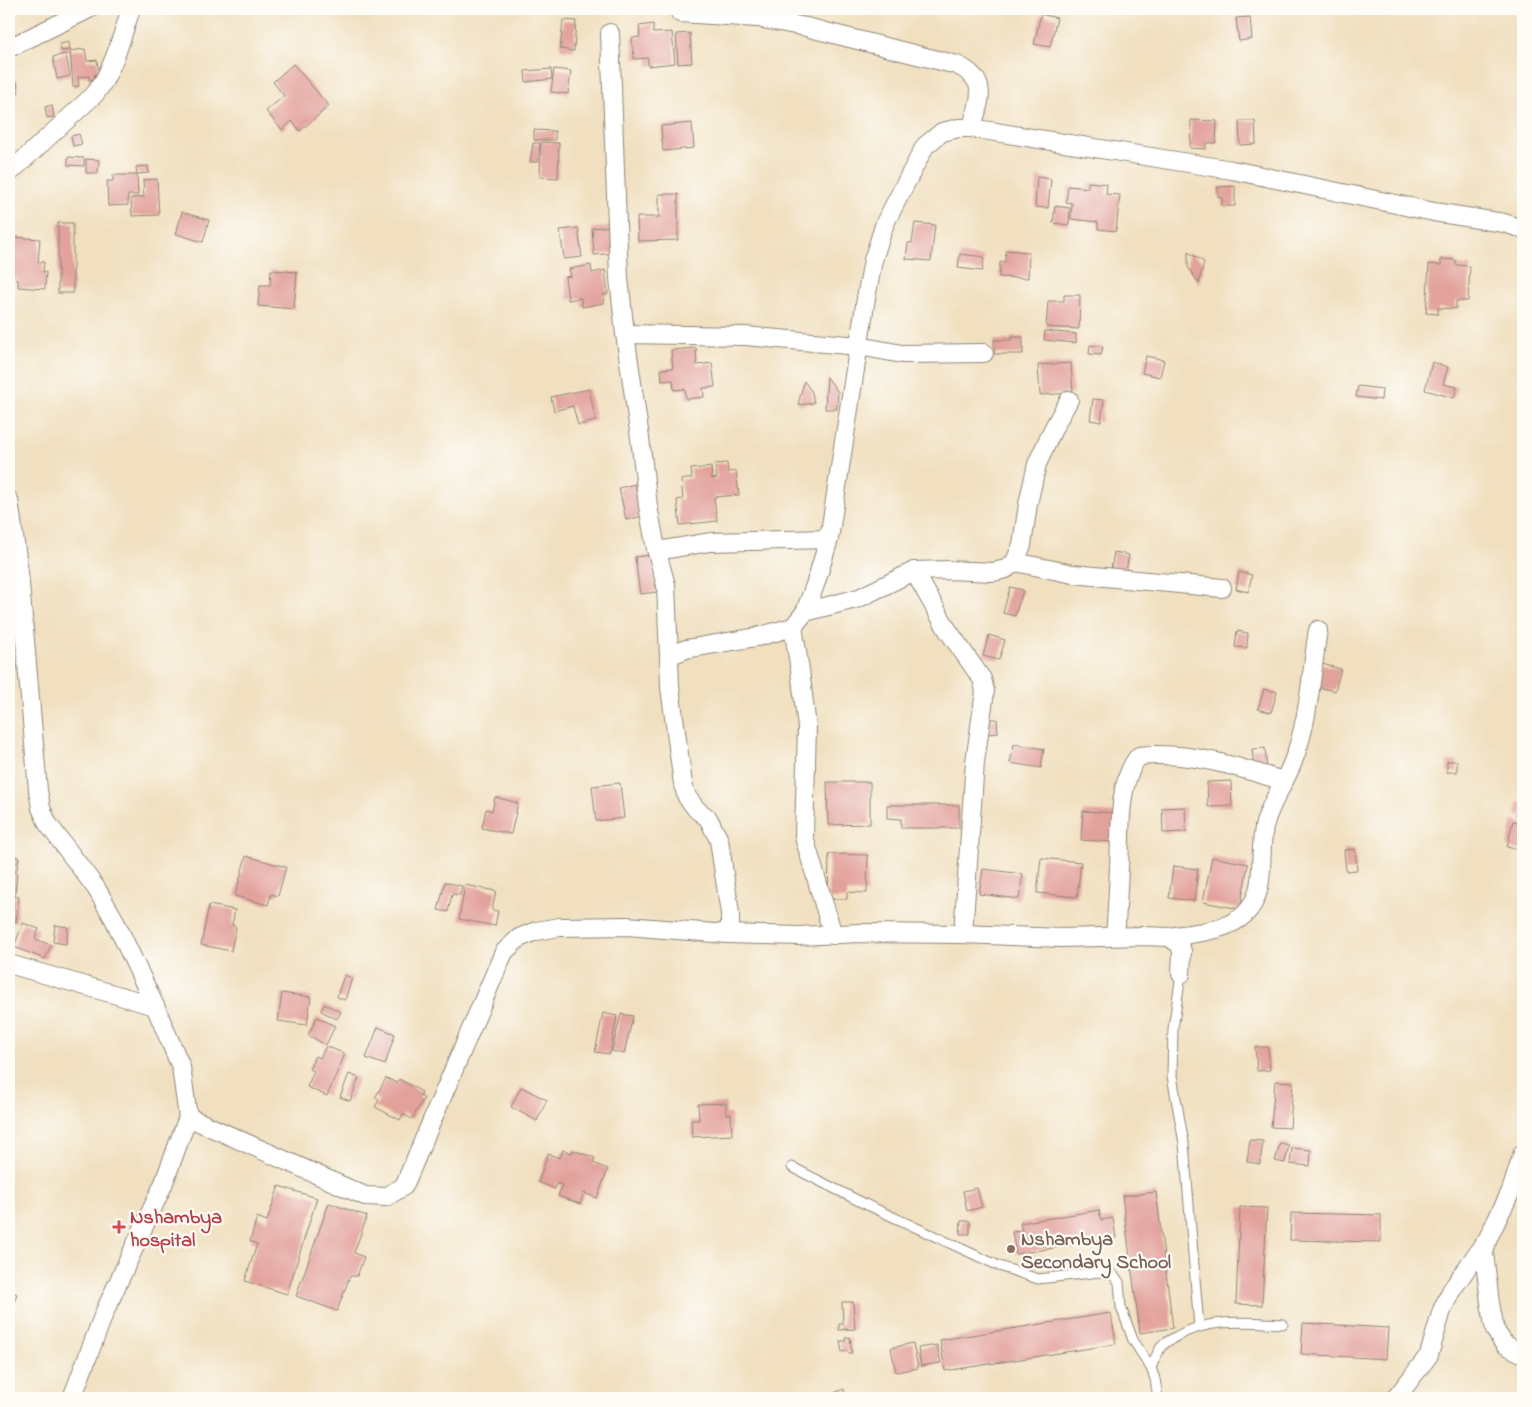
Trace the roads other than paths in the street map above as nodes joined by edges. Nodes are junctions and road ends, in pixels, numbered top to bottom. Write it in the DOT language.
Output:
graph roads {
  1 [pos="90,9"];
  2 [pos="131,9"];
  3 [pos="680,13"];
  4 [pos="610,33"];
  5 [pos="9,48"];
  6 [pos="971,128"];
  7 [pos="9,173"];
  8 [pos="1523,229"];
  9 [pos="625,334"];
  10 [pos="859,346"];
  11 [pos="984,353"];
  12 [pos="1069,400"];
  13 [pos="9,500"];
  14 [pos="829,539"];
  15 [pos="657,551"];
  16 [pos="1016,562"];
  17 [pos="914,571"];
  18 [pos="1222,588"];
  19 [pos="805,612"];
  20 [pos="793,628"];
  21 [pos="1318,630"];
  22 [pos="669,656"];
  23 [pos="1283,781"];
  24 [pos="727,934"];
  25 [pos="833,934"];
  26 [pos="963,934"];
  27 [pos="1115,936"];
  28 [pos="1169,937"];
  29 [pos="9,964"];
  30 [pos="1181,974"];
  31 [pos="155,1006"];
  32 [pos="188,1117"];
  33 [pos="1523,1153"];
  34 [pos="792,1167"];
  35 [pos="1488,1238"];
  36 [pos="1283,1324"];
  37 [pos="1199,1327"];
  38 [pos="1523,1354"];
  39 [pos="1151,1368"];
  40 [pos="72,1398"];
  41 [pos="1158,1398"];
  42 [pos="1395,1398"];
  1 -- 5 [label="street"];
  2 -- 7 [label="street"];
  3 -- 6 [label="street"];
  4 -- 9 [label="street"];
  6 -- 8 [label="street"];
  6 -- 10 [label="street"];
  9 -- 10 [label="street"];
  9 -- 15 [label="street"];
  10 -- 11 [label="street"];
  10 -- 14 [label="street"];
  12 -- 16 [label="street"];
  13 -- 31 [label="street"];
  14 -- 15 [label="street"];
  14 -- 19 [label="street"];
  15 -- 22 [label="street"];
  16 -- 17 [label="street"];
  16 -- 18 [label="street"];
  17 -- 19 [label="street"];
  17 -- 26 [label="street"];
  19 -- 20 [label="street"];
  20 -- 22 [label="street"];
  20 -- 25 [label="street"];
  21 -- 23 [label="street"];
  22 -- 24 [label="street"];
  23 -- 27 [label="street"];
  23 -- 28 [label="street"];
  24 -- 25 [label="street"];
  24 -- 32 [label="street"];
  25 -- 26 [label="street"];
  26 -- 27 [label="street"];
  27 -- 28 [label="street"];
  28 -- 30 [label="street"];
  29 -- 31 [label="street"];
  30 -- 37 [label="lane"];
  31 -- 32 [label="street"];
  32 -- 40 [label="street"];
  33 -- 35 [label="street"];
  34 -- 39 [label="lane"];
  35 -- 38 [label="street"];
  35 -- 42 [label="street"];
  36 -- 37 [label="lane"];
  37 -- 39 [label="lane"];
  39 -- 41 [label="lane"];
}
